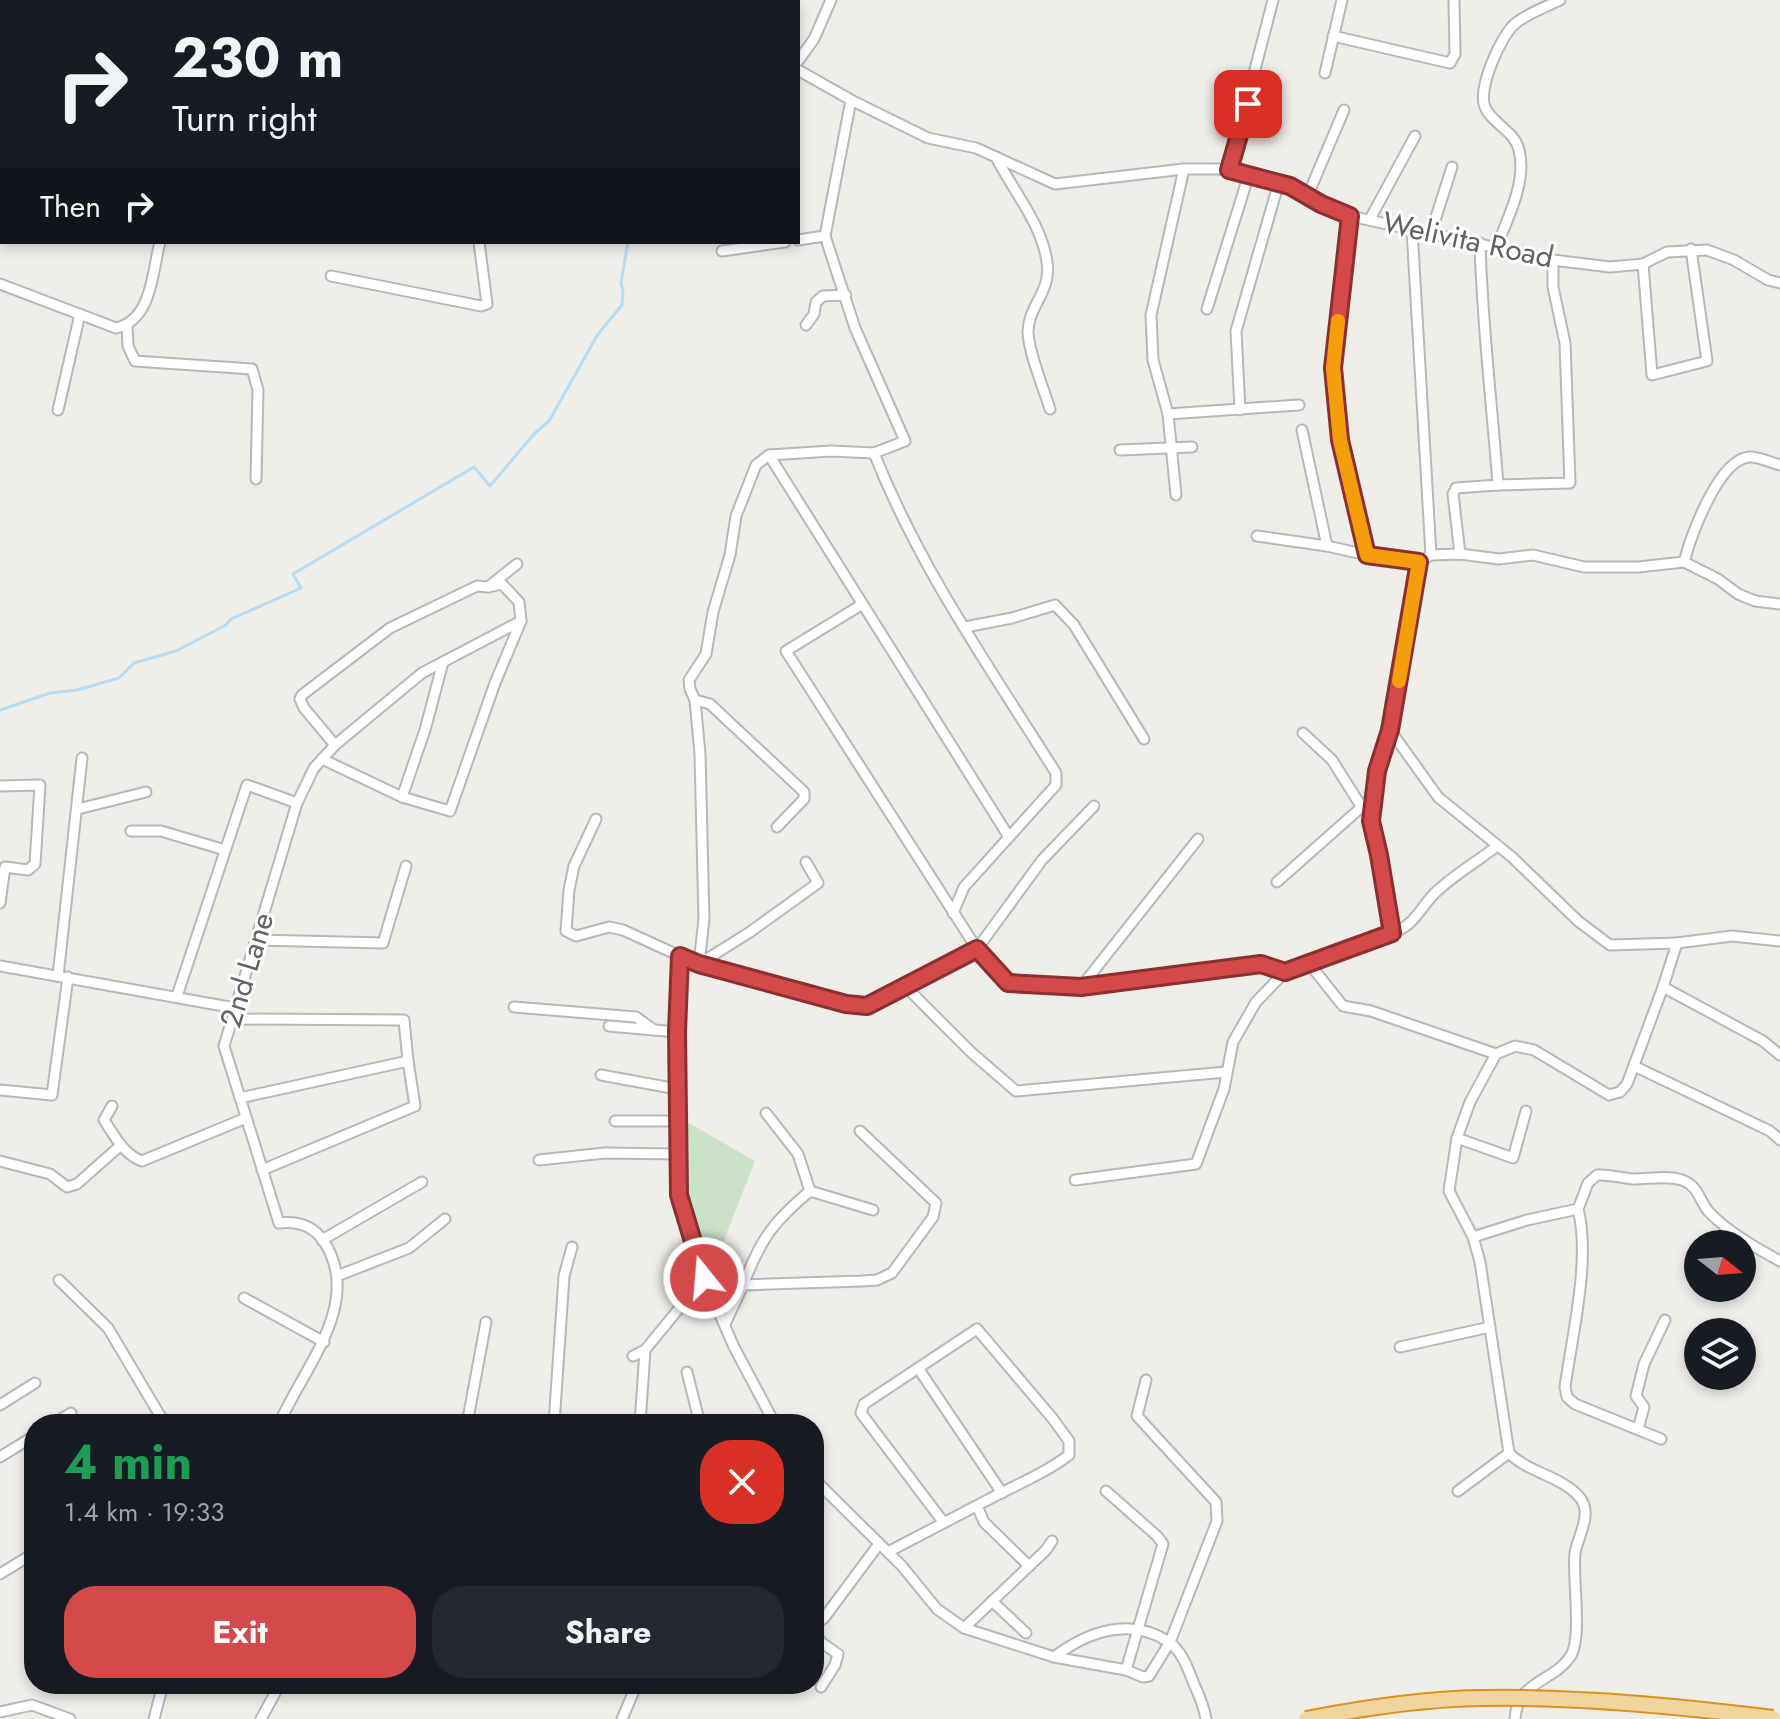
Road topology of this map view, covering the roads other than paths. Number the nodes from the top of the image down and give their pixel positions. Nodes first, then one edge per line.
1 (831, 0) edge
2 (1273, 0) edge
3 (1342, 0) edge
4 (1454, 0) edge
5 (1560, 0) edge
6 (1333, 36) junction
7 (800, 58) edge
8 (800, 71) edge
9 (1325, 73) dead end
10 (851, 100) junction
11 (1344, 110) dead end
12 (1415, 136) dead end
13 (996, 157) junction
14 (1452, 167) dead end
15 (1184, 169) junction
16 (1229, 170) junction
17 (1249, 174) junction
18 (1279, 182) junction
19 (1308, 195) junction
20 (1350, 216) junction
21 (1370, 219) junction
22 (1412, 230) junction
23 (1433, 234) junction
24 (825, 236) junction
25 (800, 240) edge
26 (1480, 243) junction
27 (160, 244) edge
28 (479, 244) edge
29 (771, 244) edge
30 (1497, 246) junction
31 (1691, 249) junction
32 (722, 251) dead end
33 (1553, 260) junction
34 (1643, 264) junction
35 (331, 276) dead end
36 (1780, 283) edge
37 (0, 284) edge
38 (846, 295) junction
39 (1207, 309) dead end
40 (80, 314) junction
41 (806, 325) dead end
42 (127, 326) junction
43 (1299, 405) dead end
44 (1050, 409) dead end
45 (58, 410) dead end
46 (1240, 410) junction
47 (1168, 414) junction
48 (1302, 430) dead end
49 (1192, 447) dead end
50 (1170, 448) junction
51 (1120, 450) dead end
52 (874, 453) junction
53 (769, 455) junction
54 (1780, 465) edge
55 (256, 479) dead end
56 (1498, 485) junction
57 (1176, 495) dead end
58 (1257, 536) dead end
59 (1327, 546) junction
60 (1460, 554) junction
61 (1367, 555) junction
62 (1431, 555) junction
63 (1419, 562) junction
64 (1684, 562) junction
65 (517, 564) dead end
66 (488, 587) junction
67 (1780, 604) edge
68 (861, 605) junction
69 (521, 621) junction
70 (965, 627) junction
71 (443, 662) junction
72 (695, 700) junction
73 (1390, 730) junction
74 (1303, 733) dead end
75 (1144, 739) dead end
76 (335, 745) junction
77 (82, 758) dead end
78 (322, 759) junction
79 (0, 786) edge
80 (146, 792) dead end
81 (1374, 796) junction
82 (402, 797) junction
83 (297, 803) junction
84 (1094, 806) dead end
85 (1361, 806) junction
86 (78, 809) junction
87 (596, 819) dead end
88 (777, 827) dead end
89 (131, 831) dead end
90 (1009, 837) junction
91 (1198, 839) dead end
92 (1497, 846) junction
93 (225, 850) junction
94 (806, 862) dead end
95 (406, 866) dead end
96 (1277, 882) dead end
97 (0, 903) edge
98 (953, 913) junction
99 (1392, 933) junction
100 (257, 940) junction
101 (1780, 941) edge
102 (1677, 943) junction
103 (977, 949) junction
104 (680, 956) junction
105 (1308, 962) junction
106 (699, 964) junction
107 (0, 966) edge
108 (1285, 972) junction
109 (63, 976) junction
110 (905, 986) junction
111 (1081, 987) junction
112 (1663, 987) junction
113 (177, 996) junction
114 (514, 1007) dead end
115 (235, 1008) junction
116 (233, 1019) junction
117 (609, 1026) dead end
118 (654, 1030) junction
119 (677, 1032) junction
120 (1496, 1054) junction
121 (1780, 1055) edge
122 (408, 1061) junction
123 (1634, 1066) junction
124 (1226, 1072) junction
125 (601, 1075) dead end
126 (677, 1089) junction
127 (0, 1090) edge
128 (240, 1098) junction
129 (112, 1106) dead end
130 (1526, 1111) dead end
131 (766, 1113) dead end
132 (246, 1118) junction
133 (615, 1121) dead end
134 (678, 1121) junction
135 (860, 1131) dead end
136 (1457, 1138) junction
137 (1780, 1140) edge
138 (121, 1145) junction
139 (679, 1154) junction
140 (539, 1160) dead end
141 (0, 1161) edge
142 (262, 1170) junction
143 (1075, 1180) dead end
144 (422, 1182) dead end
145 (810, 1191) junction
146 (1578, 1209) junction
147 (873, 1210) dead end
148 (445, 1219) dead end
149 (1473, 1237) junction
150 (322, 1240) junction
151 (572, 1247) dead end
152 (1780, 1261) edge
153 (337, 1276) junction
154 (704, 1278) junction
155 (59, 1280) dead end
156 (743, 1285) junction
157 (244, 1298) dead end
158 (1665, 1320) dead end
159 (486, 1322) dead end
160 (725, 1324) junction
161 (1490, 1327) junction
162 (324, 1342) junction
163 (1400, 1347) dead end
164 (645, 1350) junction
165 (633, 1356) dead end
166 (918, 1368) junction
167 (687, 1372) dead end
168 (1146, 1380) dead end
169 (35, 1383) dead end
170 (0, 1405) edge
171 (159, 1414) edge
172 (283, 1414) edge
173 (469, 1414) edge
174 (555, 1414) edge
175 (641, 1414) edge
176 (698, 1414) edge
177 (770, 1414) edge
178 (1638, 1429) junction
179 (1661, 1439) dead end
180 (24, 1442) edge
181 (1509, 1453) junction
182 (0, 1457) edge
183 (824, 1489) edge
184 (1106, 1491) dead end
185 (1458, 1491) dead end
186 (1002, 1493) junction
187 (977, 1506) junction
188 (944, 1523) junction
189 (1052, 1541) dead end
190 (879, 1544) junction
191 (888, 1552) junction
192 (24, 1559) edge
193 (1029, 1566) junction
194 (0, 1574) edge
195 (992, 1601) junction
196 (824, 1618) edge
197 (964, 1628) junction
198 (1139, 1629) junction
199 (1026, 1633) dead end
200 (1170, 1642) junction
201 (824, 1644) edge
202 (1054, 1657) junction
203 (1126, 1670) junction
204 (824, 1682) edge
205 (160, 1694) edge
206 (275, 1694) edge
207 (633, 1694) edge
208 (0, 1712) edge
209 (1773, 1718) edge
210 (70, 1719) edge
211 (154, 1719) edge
212 (261, 1719) edge
213 (622, 1719) edge
214 (1206, 1719) edge
215 (1306, 1719) edge
216 (1515, 1719) edge

1 - 7 street
2 - 16 street
3 - 6 street
4 - 6 street
5 - 30 street
6 - 9 street
8 - 10 street, Welivita Road
10 - 13 street, Welivita Road
10 - 24 street
11 - 19 street
12 - 21 street
13 - 15 street, Welivita Road
13 - 44 street
14 - 23 street
15 - 16 street, Welivita Road
15 - 47 street
16 - 17 street, Welivita Road
17 - 18 street, Welivita Road
17 - 39 street
18 - 19 street, Welivita Road
18 - 46 street
19 - 20 street, Welivita Road
20 - 21 street, Welivita Road
20 - 61 street
21 - 22 street, Welivita Road
22 - 23 street, Welivita Road
22 - 62 street
23 - 26 street, Welivita Road
24 - 25 street
24 - 38 street
26 - 30 street, Welivita Road
26 - 56 street
27 - 42 street
28 - 35 street
29 - 32 street
30 - 33 street, Welivita Road
31 - 34 street, Welivita Road
31 - 34 street
31 - 36 street
33 - 34 street, Welivita Road
33 - 56 street
37 - 40 street
38 - 41 street
38 - 52 street
40 - 42 street
40 - 45 street
42 - 55 street
43 - 46 street
46 - 47 street
47 - 50 street
48 - 59 street
49 - 50 street
50 - 51 street
50 - 57 street
52 - 53 street
52 - 70 street
53 - 68 street
53 - 72 street
54 - 64 street
56 - 60 street
58 - 59 street
59 - 61 street
60 - 62 street
60 - 64 street
61 - 63 street
62 - 63 street
63 - 73 street
64 - 67 street
65 - 66 street
66 - 69 street
66 - 76 street
68 - 90 street
68 - 98 street
69 - 71 street, 2nd Lane
69 - 82 street
70 - 75 street
70 - 90 street
71 - 76 street, 2nd Lane
71 - 82 street
72 - 88 street
72 - 106 street
73 - 81 street
73 - 92 street
74 - 85 street
76 - 78 street, 2nd Lane
77 - 86 street
78 - 82 street
78 - 83 street, 2nd Lane
79 - 97 street
80 - 86 street
81 - 85 street
81 - 99 street
83 - 93 street
83 - 100 street, 2nd Lane
84 - 103 street
85 - 96 street
86 - 109 street
87 - 104 street
89 - 93 street
90 - 98 street
91 - 111 street
92 - 99 street
92 - 102 street
93 - 113 street
94 - 106 street
95 - 100 street
98 - 103 street
99 - 105 street
100 - 115 street, 2nd Lane
101 - 102 street
102 - 112 street
103 - 110 street
103 - 111 street
104 - 106 street
104 - 119 street
105 - 108 street
105 - 120 street
106 - 110 street
107 - 109 street
108 - 111 street
108 - 124 street
109 - 113 street
109 - 127 street
110 - 124 street
112 - 121 street
112 - 123 street
113 - 115 street
114 - 118 street
115 - 116 street, 2nd Lane
116 - 122 street
116 - 128 street, 2nd Lane
117 - 118 street
118 - 119 street
119 - 126 street
120 - 123 street
120 - 136 street
122 - 128 street
122 - 142 street
123 - 137 street
124 - 143 street
125 - 126 street
126 - 134 street
128 - 132 street, 2nd Lane
129 - 138 street
130 - 136 street
131 - 145 street
132 - 138 street
132 - 142 street, 2nd Lane
133 - 134 street
134 - 139 street
135 - 156 street
136 - 149 street
138 - 141 street
139 - 140 street
139 - 154 street
142 - 150 street, 2nd Lane
144 - 150 street
145 - 147 street
145 - 156 street
146 - 149 street
146 - 152 street
146 - 178 street
148 - 153 street
149 - 161 street
150 - 153 street
151 - 174 street
153 - 162 street
154 - 160 street
154 - 164 street
155 - 171 street
156 - 160 street
157 - 162 street
158 - 178 street
159 - 173 street
160 - 177 street
161 - 163 street
161 - 181 street
162 - 172 street
164 - 165 street
164 - 175 street
166 - 186 street
166 - 186 street
166 - 188 street
167 - 176 street
168 - 200 street
169 - 170 street
178 - 179 street
180 - 182 street
181 - 185 street
181 - 216 street
183 - 190 street
184 - 198 street
186 - 187 street
187 - 188 street
187 - 193 street
188 - 191 street
189 - 193 street
190 - 191 street
190 - 196 street
191 - 197 street
192 - 194 street
193 - 195 street
195 - 197 street
195 - 199 street
197 - 202 street
198 - 200 street
198 - 202 street
198 - 203 street
200 - 203 street
200 - 214 street
201 - 204 street
202 - 203 street
205 - 211 street
206 - 212 street
207 - 213 street
208 - 210 street
209 - 215 highway, bridge

